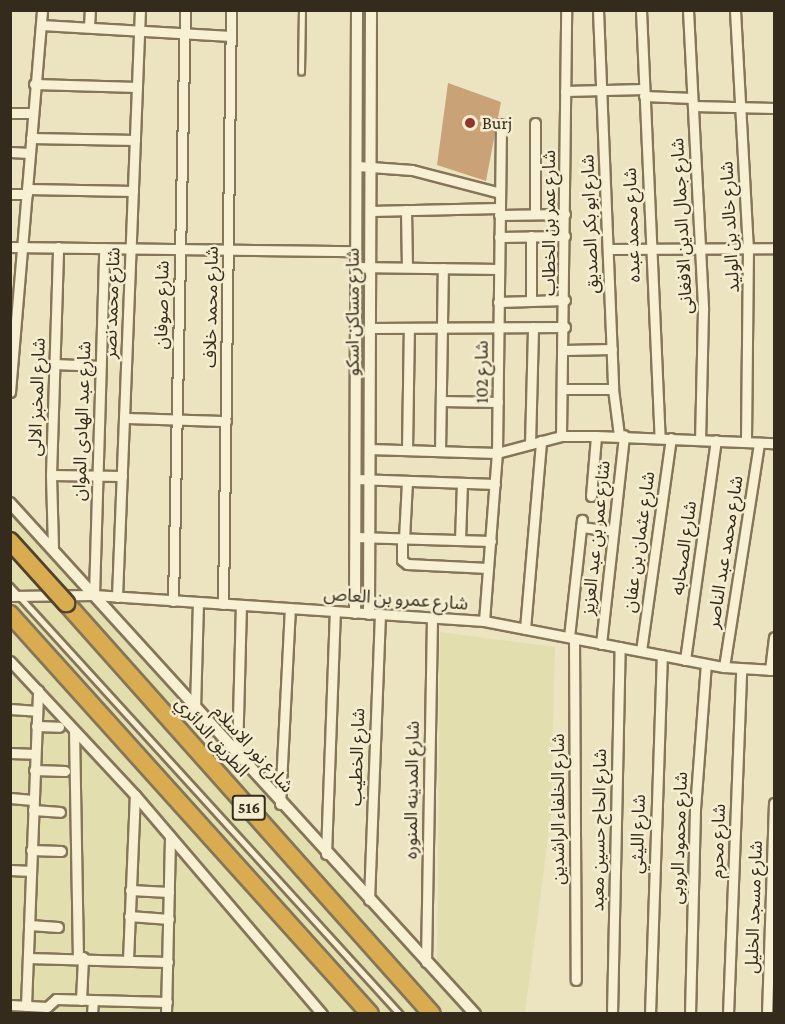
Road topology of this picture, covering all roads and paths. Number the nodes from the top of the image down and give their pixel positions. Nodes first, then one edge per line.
1 (42, 10) edge
2 (90, 10) edge
3 (140, 10) edge
4 (185, 10) edge
5 (231, 10) edge
6 (302, 10) edge
7 (357, 10) edge
8 (371, 10) edge
9 (566, 10) edge
10 (598, 10) edge
11 (641, 10) edge
12 (688, 10) edge
13 (735, 10) edge
14 (41, 24) junction
15 (89, 27) junction
16 (140, 30) junction
17 (184, 33) junction
18 (231, 36) junction
19 (301, 72) dead end
20 (34, 84) junction
21 (137, 87) junction
22 (602, 90) junction
23 (565, 91) junction
24 (644, 93) junction
25 (692, 102) junction
26 (740, 106) junction
27 (774, 108) edge
28 (10, 112) edge
29 (32, 114) junction
30 (501, 123) dead end
31 (535, 123) dead end
32 (31, 138) junction
33 (135, 140) junction
34 (10, 152) edge
35 (30, 153) junction
36 (357, 166) junction
37 (370, 166) junction
38 (133, 191) junction
39 (27, 192) junction
40 (500, 192) junction
41 (10, 194) edge
42 (406, 210) junction
43 (370, 211) junction
44 (499, 212) junction
45 (535, 214) junction
46 (565, 214) junction
47 (531, 236) junction
48 (565, 236) junction
49 (499, 237) junction
50 (10, 247) edge
51 (22, 247) junction
52 (58, 247) junction
53 (104, 248) junction
54 (699, 248) junction
55 (748, 248) junction
56 (774, 248) edge
57 (131, 249) junction
58 (180, 249) junction
59 (608, 249) junction
60 (650, 249) junction
61 (228, 250) junction
62 (356, 251) junction
63 (356, 267) junction
64 (370, 267) junction
65 (407, 267) junction
66 (443, 268) junction
67 (499, 269) junction
68 (14, 299) edge
69 (565, 300) junction
70 (531, 301) junction
71 (498, 302) junction
72 (498, 327) junction
73 (533, 327) junction
74 (565, 327) junction
75 (370, 328) junction
76 (409, 328) junction
77 (442, 328) junction
78 (612, 349) junction
79 (12, 350) edge
80 (564, 350) junction
81 (54, 364) junction
82 (100, 366) junction
83 (356, 388) junction
84 (370, 389) junction
85 (563, 389) junction
86 (613, 389) junction
87 (10, 393) edge
88 (441, 401) junction
89 (498, 402) junction
90 (124, 418) junction
91 (177, 419) junction
92 (226, 421) junction
93 (596, 435) junction
94 (621, 435) junction
95 (561, 436) junction
96 (660, 437) junction
97 (671, 438) junction
98 (700, 439) junction
99 (716, 440) junction
100 (541, 441) junction
101 (746, 442) junction
102 (759, 443) junction
103 (774, 443) edge
104 (530, 444) junction
105 (369, 449) junction
106 (406, 450) junction
107 (440, 451) junction
108 (498, 453) junction
109 (51, 475) junction
110 (97, 476) junction
111 (122, 476) junction
112 (356, 479) junction
113 (369, 480) junction
114 (407, 481) junction
115 (462, 483) junction
116 (495, 484) junction
117 (591, 496) dead end
118 (10, 503) edge
119 (613, 531) junction
120 (355, 537) junction
121 (369, 537) junction
122 (403, 539) junction
123 (460, 540) junction
124 (10, 541) edge
125 (490, 542) junction
126 (54, 547) junction
127 (488, 568) junction
128 (10, 586) edge
129 (94, 595) junction
130 (10, 596) edge
131 (117, 597) junction
132 (173, 601) junction
133 (198, 602) junction
134 (223, 604) junction
135 (241, 605) junction
136 (290, 609) junction
137 (335, 612) junction
138 (355, 613) junction
139 (374, 614) junction
140 (13, 617) edge
141 (432, 618) junction
142 (484, 621) junction
143 (525, 629) junction
144 (774, 637) edge
145 (572, 638) junction
146 (601, 644) junction
147 (620, 647) junction
148 (640, 651) junction
149 (662, 655) junction
150 (685, 660) junction
151 (12, 664) edge
152 (706, 664) junction
153 (724, 667) junction
154 (741, 669) junction
155 (772, 670) edge
156 (38, 690) junction
157 (10, 709) edge
158 (195, 709) junction
159 (37, 711) junction
160 (36, 726) junction
161 (59, 727) dead end
162 (74, 730) junction
163 (10, 753) edge
164 (34, 754) junction
165 (237, 756) junction
166 (34, 770) junction
167 (65, 771) dead end
168 (135, 795) junction
169 (10, 798) edge
170 (33, 800) junction
171 (774, 802) edge
172 (280, 804) junction
173 (33, 810) junction
174 (60, 812) dead end
175 (170, 836) junction
176 (32, 850) junction
177 (61, 851) dead end
178 (326, 854) junction
179 (10, 870) edge
180 (31, 871) junction
181 (130, 890) junction
182 (169, 892) junction
183 (369, 900) junction
184 (129, 916) junction
185 (169, 919) junction
186 (29, 925) junction
187 (58, 927) dead end
188 (28, 958) junction
189 (80, 958) junction
190 (128, 960) junction
191 (168, 962) junction
192 (426, 962) junction
193 (576, 980) dead end
194 (81, 1000) junction
195 (93, 1000) junction
196 (130, 1001) junction
197 (167, 1002) junction
198 (19, 1007) edge
199 (50, 1010) edge
200 (92, 1014) edge
201 (129, 1014) edge
202 (166, 1014) edge
203 (322, 1014) edge
204 (370, 1014) edge
205 (400, 1014) edge
206 (432, 1014) edge
207 (475, 1014) edge
208 (612, 1014) edge
209 (650, 1014) edge
210 (690, 1014) edge
211 (728, 1014) edge
212 (767, 1014) edge

1 - 14 street
2 - 15 street
3 - 16 street, شارع محمد نصر
4 - 17 street, شارع صوفان
5 - 18 street, شارع محمد خلاف
6 - 19 lane
7 - 36 street, شارع مساكن اسكو
8 - 37 street, شارع مساكن اسكو
9 - 23 street, شارع عمر بن الخطاب
10 - 22 street, شارع ابو بكر الصديق
11 - 24 street, شارع محمد عبده
12 - 25 street, شارع جمال الدين الافغانى
13 - 26 street, شارع خالد بن الوليد
14 - 15 street
14 - 20 street
15 - 16 street
16 - 17 street
16 - 21 street, شارع محمد نصر
17 - 18 street
17 - 58 street, شارع صوفان
18 - 61 street, شارع محمد خلاف
20 - 21 street
20 - 29 street
21 - 33 street, شارع محمد نصر
22 - 23 street
22 - 24 street
22 - 59 street, شارع ابو بكر الصديق
23 - 46 street, شارع عمر بن الخطاب
24 - 25 street
24 - 60 street, شارع محمد عبده
25 - 26 street
25 - 54 street, شارع جمال الدين الافغانى
26 - 27 street
26 - 55 street, شارع خالد بن الوليد
28 - 29 street
29 - 32 street
30 - 40 street, شارع 102
31 - 45 street
32 - 33 street
32 - 35 street
33 - 38 street, شارع محمد نصر
34 - 35 street
35 - 39 street
36 - 37 street
36 - 62 street, شارع مساكن اسكو
37 - 40 street
37 - 43 street, شارع مساكن اسكو
38 - 39 street
38 - 57 street, شارع محمد نصر
39 - 41 street
39 - 51 street
40 - 44 street, شارع 102
42 - 43 street
42 - 44 street
42 - 65 street
43 - 64 street, شارع مساكن اسكو
44 - 45 street
44 - 49 street, شارع 102
45 - 46 street
46 - 48 street, شارع عمر بن الخطاب
47 - 48 street
47 - 49 street
47 - 70 street
48 - 69 street, شارع عمر بن الخطاب
49 - 67 street, شارع 102
50 - 51 street
51 - 52 street
51 - 68 street
52 - 53 street
52 - 81 street, شارع المخبز الالى
53 - 57 street
53 - 82 street, شارع عبد الهادى الموان
54 - 55 street
54 - 60 street
54 - 98 street, شارع جمال الدين الافغانى
55 - 56 street
55 - 101 street, شارع خالد بن الوليد
57 - 58 street
57 - 90 street, شارع محمد نصر
58 - 61 street
58 - 91 street, شارع صوفان
59 - 60 street
59 - 78 street, شارع ابو بكر الصديق
60 - 96 street, شارع محمد عبده
61 - 62 street
61 - 92 street, شارع محمد خلاف
62 - 63 street, شارع مساكن اسكو
63 - 64 street
63 - 83 street, شارع مساكن اسكو
64 - 65 street
64 - 75 street, شارع مساكن اسكو
65 - 66 street
66 - 67 street
66 - 77 street
67 - 71 street, شارع 102
68 - 79 street
69 - 70 street
69 - 74 street, شارع عمر بن الخطاب
70 - 71 street
71 - 72 street, شارع 102
72 - 73 street
72 - 77 street
72 - 89 street, شارع 102
73 - 74 street
73 - 104 street
74 - 80 street, شارع عمر بن الخطاب
75 - 76 street
75 - 84 street, شارع مساكن اسكو
76 - 77 street
76 - 106 street
77 - 88 street
78 - 80 street
78 - 86 street, شارع ابو بكر الصديق
79 - 87 street
80 - 85 street, شارع عمر بن الخطاب
81 - 82 street
81 - 109 street, شارع المخبز الالى
82 - 110 street, شارع عبد الهادى الموان
83 - 84 street
83 - 112 street, شارع مساكن اسكو
84 - 105 street, شارع مساكن اسكو
85 - 86 street
85 - 95 street, شارع عمر بن الخطاب
86 - 94 street, شارع ابو بكر الصديق
88 - 89 street
88 - 107 street
89 - 108 street, شارع 102
90 - 91 street
90 - 111 street, شارع محمد نصر
91 - 92 street
91 - 132 street, شارع صوفان
92 - 134 street, شارع محمد خلاف
93 - 94 street
93 - 95 street
93 - 117 street
94 - 96 street
94 - 119 street, شارع عمر بن عبد العزيز
95 - 100 street
96 - 97 street
97 - 98 street
97 - 148 street, شارع عثمان بن عفان
98 - 99 street
99 - 101 street
99 - 150 street, شارع الصحابه
100 - 104 street
100 - 143 street
101 - 102 street
102 - 103 street
102 - 153 street, شارع محمد عبد الناصر
104 - 108 street
105 - 106 street
105 - 113 street, شارع مساكن اسكو
106 - 107 street
107 - 108 street
108 - 116 street, شارع 102
109 - 110 street
109 - 126 street, شارع المخبز الالى
110 - 111 street
110 - 129 street, شارع عبد الهادى الموان
111 - 131 street, شارع محمد نصر
112 - 113 street
112 - 120 street, شارع مساكن اسكو
113 - 114 street
113 - 121 street, شارع مساكن اسكو
114 - 115 street
114 - 122 street
115 - 116 street
115 - 123 street
116 - 125 street, شارع 102
118 - 126 street, شارع نور الاسلام
119 - 145 street, شارع الخلفاء الراشدين
119 - 146 street, شارع عمر بن عبد العزيز
120 - 121 street
120 - 138 street, شارع مساكن اسكو
121 - 122 street
121 - 139 street, شارع مساكن اسكو
122 - 123 street
122 - 127 street
123 - 125 street
124 - 206 highway, الطريق الدائري / 516, bridge
125 - 127 street, شارع 102
126 - 129 street, شارع نور الاسلام
127 - 142 street, شارع 102
128 - 205 lane
129 - 130 street, شارع عمرو بن العاص
129 - 131 street, شارع عمرو بن العاص
129 - 158 street, شارع نور الاسلام
131 - 132 street, شارع عمرو بن العاص
132 - 133 street, شارع عمرو بن العاص
133 - 134 street, شارع عمرو بن العاص
133 - 158 street
134 - 135 street, شارع عمرو بن العاص
135 - 136 street, شارع عمرو بن العاص
135 - 165 street
136 - 137 street, شارع عمرو بن العاص
136 - 172 street
137 - 138 street, شارع عمرو بن العاص
137 - 178 street
138 - 139 street, شارع عمرو بن العاص
139 - 141 street, شارع عمرو بن العاص
139 - 183 street, شارع الخطيب
140 - 204 highway, 516
141 - 142 street, شارع عمرو بن العاص
141 - 192 street, شارع المدينه المنوره
142 - 143 street, شارع عمرو بن العاص
143 - 145 street, شارع عمرو بن العاص
144 - 155 street
145 - 146 street, شارع عمرو بن العاص
145 - 193 street, شارع الخلفاء الراشدين
146 - 147 street, شارع عمرو بن العاص
147 - 148 street, شارع عمرو بن العاص
147 - 208 street, شارع الحاج حسين معبد
148 - 149 street, شارع عمرو بن العاص
149 - 150 street, شارع عمرو بن العاص
149 - 209 street, شارع الليثي
150 - 152 street, شارع عمرو بن العاص
151 - 156 street
152 - 153 street, شارع عمرو بن العاص
152 - 210 street, شارع محمود الروبى
153 - 154 street, شارع عمرو بن العاص
154 - 155 street, شارع عمرو بن العاص
154 - 211 street, شارع محرم
156 - 159 street
156 - 162 street
157 - 159 street
158 - 165 street, شارع نور الاسلام
159 - 160 street
160 - 161 street
160 - 164 street
162 - 168 street
162 - 189 street
163 - 164 street
164 - 166 street
165 - 172 street, شارع نور الاسلام
166 - 167 street
166 - 170 street
168 - 175 street
168 - 181 street
169 - 170 street
170 - 173 street
171 - 212 street, شارع مسجد الخليل
172 - 178 street, شارع نور الاسلام
173 - 174 street
173 - 176 street
175 - 182 street
175 - 203 street
176 - 177 street
176 - 180 street
178 - 183 street, شارع نور الاسلام
179 - 180 street
180 - 186 street
181 - 182 street
181 - 184 street
182 - 185 street
183 - 192 street, شارع نور الاسلام
184 - 185 street
184 - 190 street
185 - 191 street
186 - 187 street
186 - 188 street
188 - 189 street
188 - 198 street
189 - 190 street
189 - 194 street
190 - 191 street
191 - 197 street
192 - 207 street, شارع نور الاسلام
194 - 195 street
194 - 199 street
195 - 196 street
195 - 200 street
196 - 197 street
196 - 201 street
197 - 202 street
198 - 199 street

